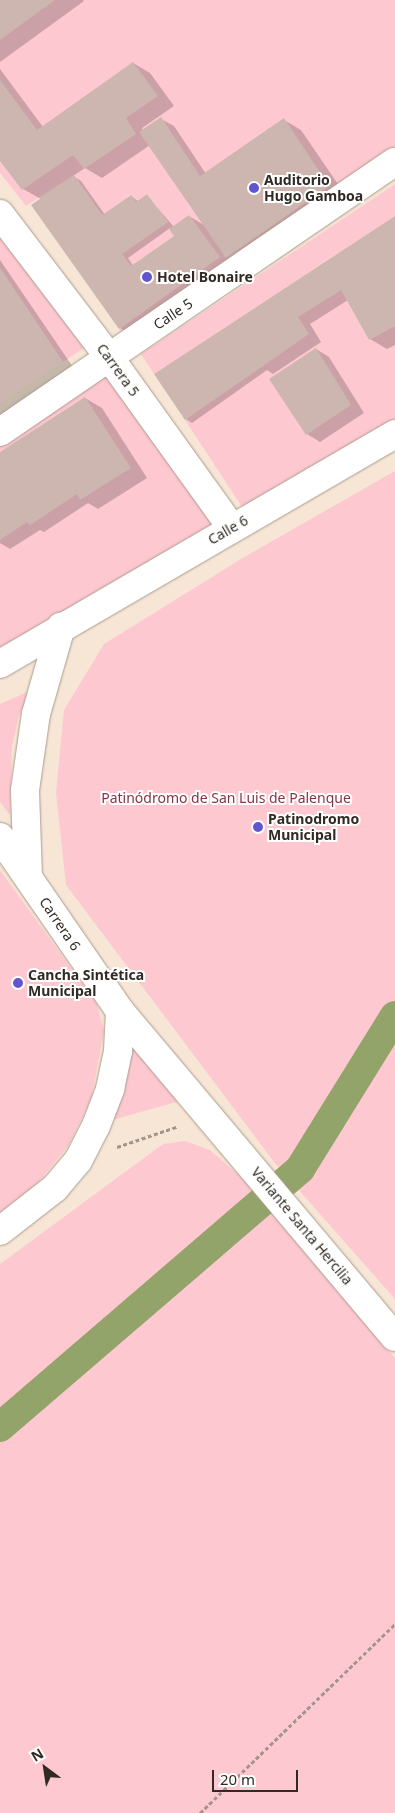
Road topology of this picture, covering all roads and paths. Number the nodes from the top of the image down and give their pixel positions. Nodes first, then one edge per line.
1 (395, 162) edge
2 (0, 214) edge
3 (109, 357) junction
4 (0, 432) edge
5 (395, 434) edge
6 (232, 528) junction
7 (61, 627) junction
8 (0, 664) edge
9 (0, 837) edge
10 (28, 877) junction
11 (120, 1011) junction
12 (208, 1116) junction
13 (78, 1161) junction
14 (0, 1231) edge
15 (395, 1337) edge
16 (395, 1624) edge
17 (200, 1813) edge

1 - 3 street, Calle 5
2 - 3 street, Carrera 5
3 - 4 street, Calle 5
3 - 6 street, Carrera 5
5 - 6 street, Calle 6
6 - 7 street, Calle 6
7 - 8 street, Calle 6
7 - 10 street
9 - 10 street, Carrera 6
10 - 11 street, Carrera 6
11 - 12 street, Variante Santa Hercilia
11 - 13 street
12 - 13 path
12 - 15 street, Variante Santa Hercilia
13 - 14 street
16 - 17 path

